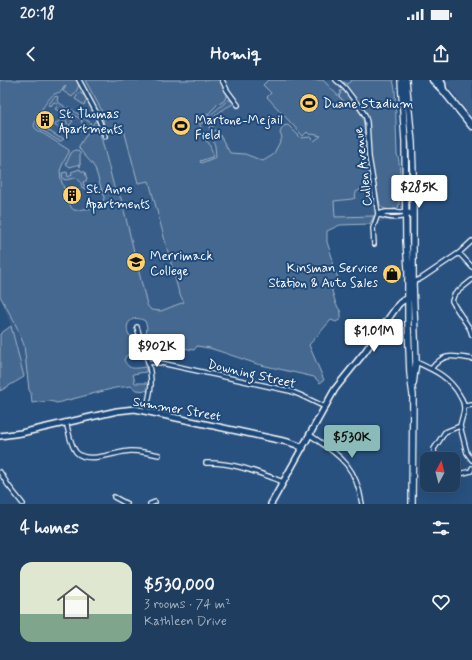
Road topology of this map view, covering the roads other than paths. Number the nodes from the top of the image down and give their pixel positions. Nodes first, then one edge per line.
1 (79, 80) edge
2 (222, 80) edge
3 (336, 80) edge
4 (400, 80) edge
5 (407, 80) edge
6 (432, 80) edge
7 (440, 80) edge
8 (443, 90) junction
9 (238, 105) dead end
10 (472, 126) edge
11 (105, 136) dead end
12 (413, 213) junction
13 (378, 214) junction
14 (405, 214) junction
15 (472, 241) edge
16 (374, 244) dead end
17 (459, 253) junction
18 (472, 267) edge
19 (472, 280) edge
20 (410, 283) junction
21 (414, 297) junction
22 (407, 298) junction
23 (137, 327) dead end
24 (472, 335) edge
25 (472, 358) edge
26 (148, 362) junction
27 (416, 362) junction
28 (431, 369) junction
29 (413, 390) junction
30 (472, 405) edge
31 (464, 406) junction
32 (325, 407) junction
33 (146, 411) junction
34 (66, 422) junction
35 (460, 426) junction
36 (310, 435) junction
37 (0, 436) edge
38 (302, 448) junction
39 (434, 452) edge
40 (159, 455) dead end
41 (472, 460) edge
42 (206, 464) dead end
43 (472, 468) edge
44 (0, 472) edge
45 (460, 474) edge
46 (4, 479) junction
47 (284, 482) junction
48 (0, 483) edge
49 (114, 498) dead end
50 (155, 502) dead end
51 (23, 504) edge
52 (127, 504) edge
53 (150, 504) edge
54 (271, 504) edge
55 (362, 504) edge
56 (412, 504) edge

1 - 11 street
2 - 9 street
3 - 13 street, Cullen Avenue
4 - 14 main road
5 - 12 main road
6 - 8 highway
7 - 8 highway
8 - 10 highway
12 - 14 street
12 - 20 main road
13 - 14 street
13 - 16 street
14 - 20 main road
15 - 17 street
17 - 18 street
17 - 20 street
19 - 24 street
20 - 21 main road
20 - 22 main road
21 - 22 street
21 - 27 main road
22 - 29 main road
22 - 32 street
23 - 26 street
25 - 28 street
26 - 32 street, Downing Street
26 - 33 street
27 - 28 street
27 - 29 main road
28 - 31 street
29 - 56 main road
30 - 31 street
31 - 35 street
32 - 36 street
33 - 34 street, Summer Street
33 - 38 street, Summer Street
34 - 37 street, Summer Street
34 - 40 street
35 - 39 street
35 - 41 street
36 - 38 street
36 - 55 street
38 - 47 street
42 - 47 street
43 - 45 street
44 - 46 street
46 - 48 street
46 - 51 street
47 - 54 street
49 - 52 street
50 - 53 street

